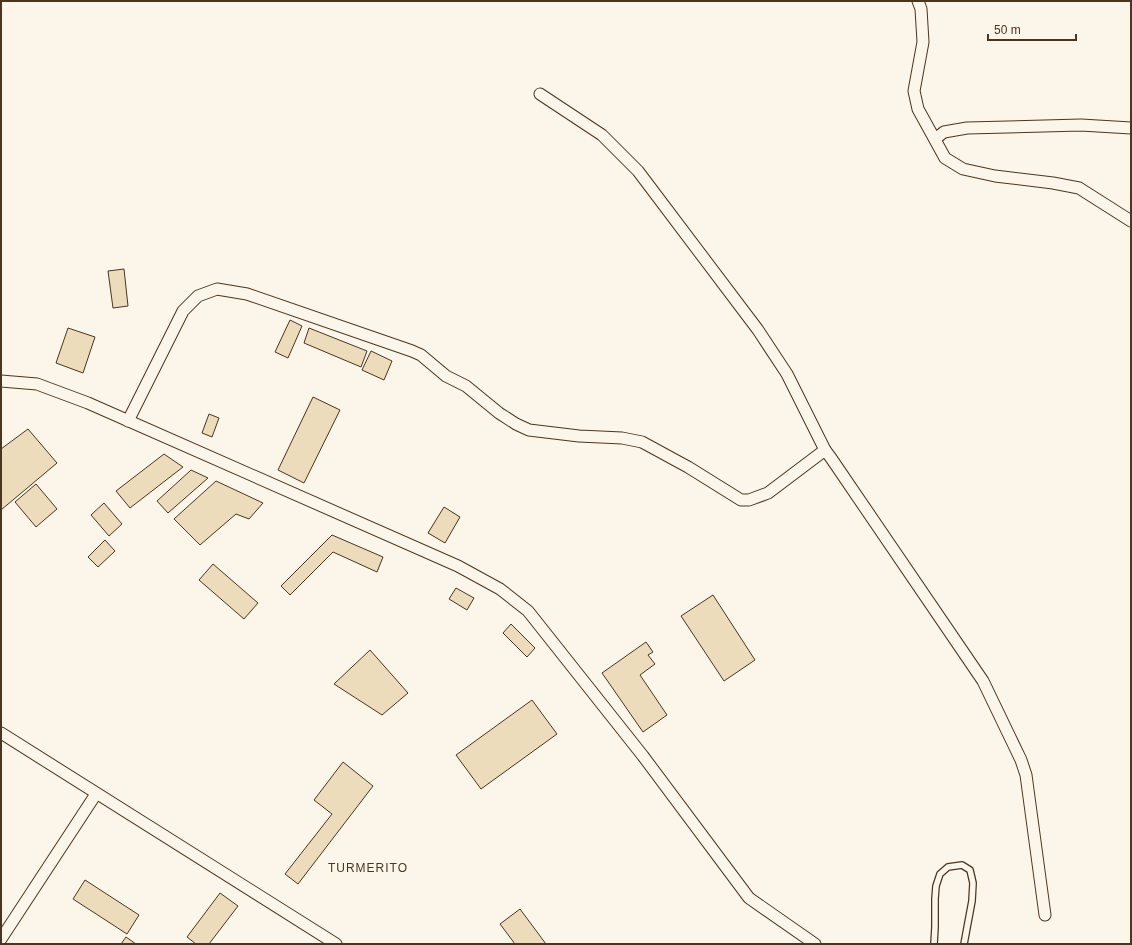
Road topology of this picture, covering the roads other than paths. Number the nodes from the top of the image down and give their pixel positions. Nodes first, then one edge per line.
1 (918, 1) edge
2 (540, 94) dead end
3 (1131, 128) edge
4 (935, 139) junction
5 (1131, 221) edge
6 (1, 380) edge
7 (128, 421) junction
8 (825, 450) junction
9 (1, 734) edge
10 (96, 794) junction
11 (1045, 915) dead end
12 (1, 939) edge
13 (336, 944) edge
14 (815, 944) edge
15 (934, 944) edge
16 (964, 944) edge

1 - 4 street
2 - 8 street
3 - 4 street
4 - 5 street
6 - 7 street
7 - 8 street
7 - 14 street
8 - 11 street
9 - 10 street
10 - 12 street
10 - 13 street
15 - 16 lane

